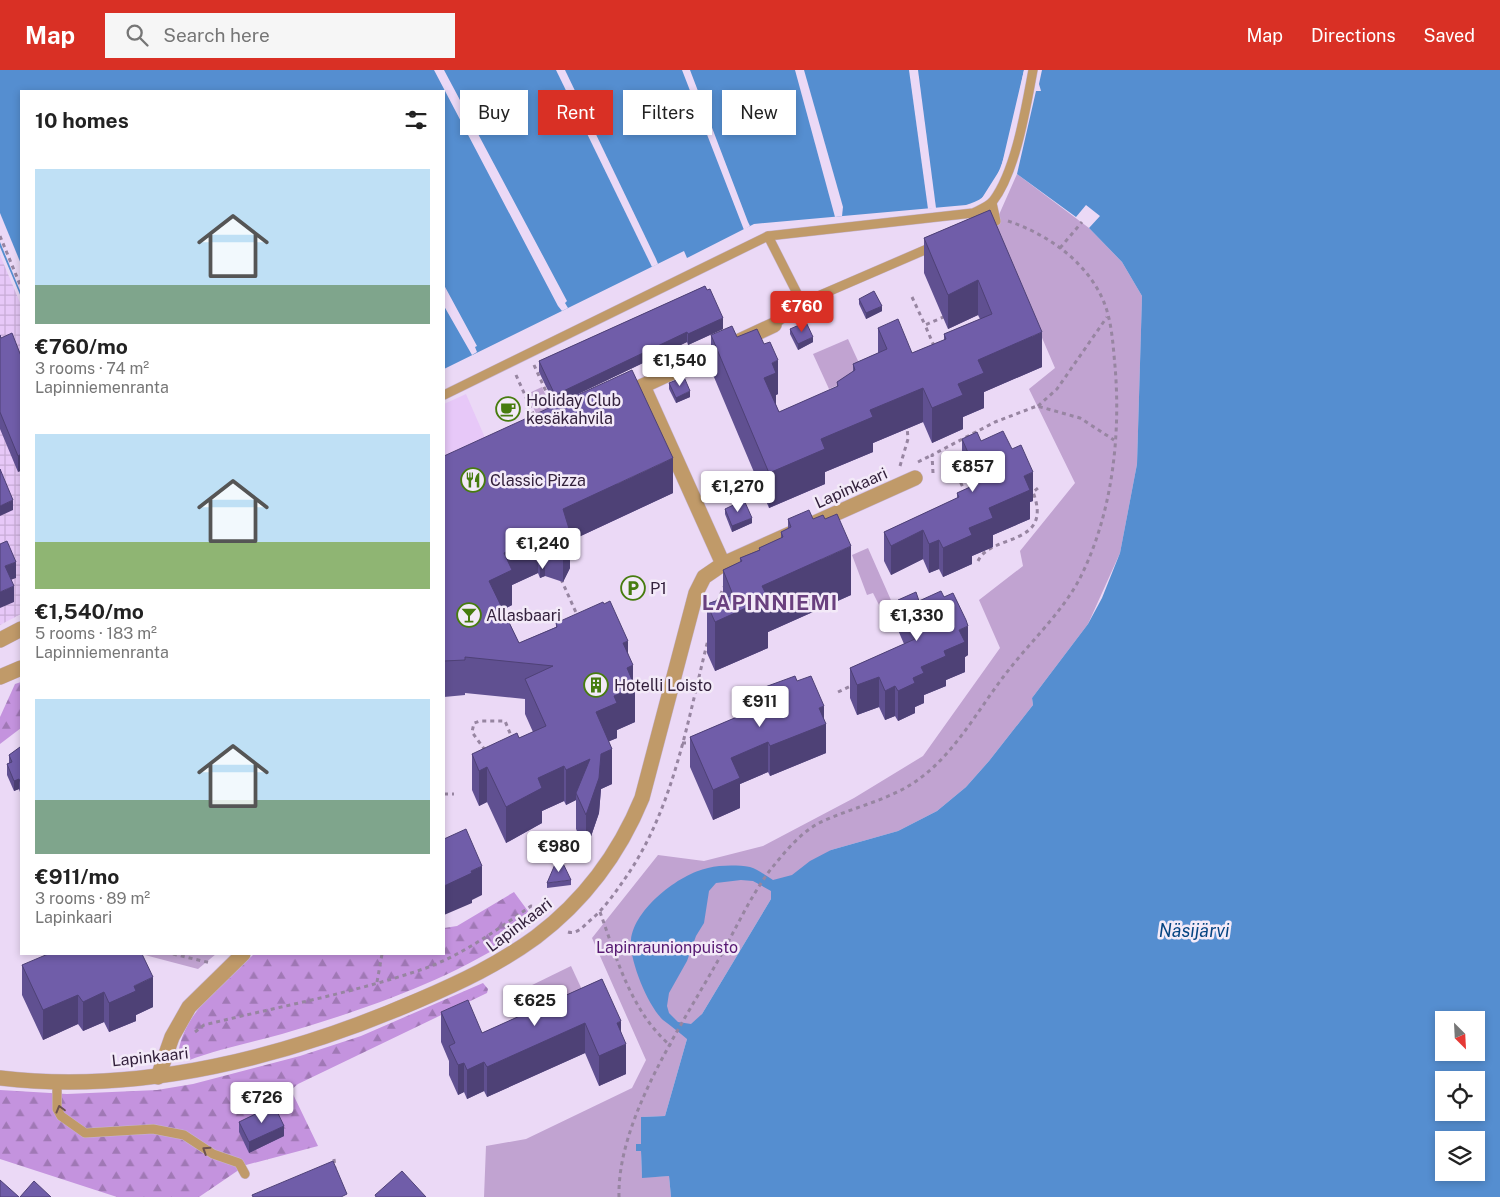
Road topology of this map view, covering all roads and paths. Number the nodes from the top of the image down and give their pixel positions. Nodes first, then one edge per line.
1 (1033, 70) edge
2 (992, 203) junction
3 (996, 221) junction
4 (1082, 222) dead end
5 (974, 229) edge
6 (0, 236) edge
7 (768, 236) junction
8 (939, 243) edge
9 (1060, 248) junction
10 (20, 285) edge
11 (912, 297) dead end
12 (802, 303) junction
13 (948, 315) edge
14 (1108, 316) junction
15 (774, 325) joint
16 (925, 325) junction
17 (935, 348) edge
18 (539, 376) edge
19 (520, 383) dead end
20 (643, 386) junction
21 (445, 395) edge
22 (610, 401) edge
23 (1037, 406) junction
24 (557, 416) edge
25 (528, 417) edge
26 (906, 422) edge
27 (1114, 440) junction
28 (954, 468) dead end
29 (899, 472) dead end
30 (933, 473) dead end
31 (915, 478) dead end
32 (1038, 488) dead end
33 (967, 497) edge
34 (978, 561) dead end
35 (723, 564) junction
36 (560, 572) edge
37 (729, 579) edge
38 (715, 611) edge
39 (579, 620) edge
40 (20, 630) edge
41 (708, 639) dead end
42 (0, 640) edge
43 (20, 668) edge
44 (0, 677) edge
45 (856, 684) edge
46 (838, 692) dead end
47 (700, 742) edge
48 (682, 743) junction
49 (516, 746) edge
50 (489, 756) edge
51 (445, 794) edge
52 (454, 794) dead end
53 (600, 912) junction
54 (557, 919) junction
55 (177, 955) edge
56 (242, 955) edge
57 (382, 955) edge
58 (223, 972) junction
59 (377, 982) junction
60 (190, 1038) dead end
61 (671, 1046) junction
62 (158, 1077) junction
63 (0, 1078) edge
64 (57, 1082) junction
65 (334, 1159) edge
66 (245, 1174) dead end
67 (336, 1174) edge
68 (619, 1197) edge

1 - 2 lane
2 - 3 lane
2 - 7 lane
3 - 5 lane
3 - 9 path
4 - 9 path
6 - 10 path
7 - 12 lane
7 - 21 lane
8 - 12 lane
9 - 14 path
11 - 16 path
12 - 15 lane
13 - 16 path
14 - 23 path
14 - 27 path
15 - 20 street
16 - 17 path
18 - 24 path
19 - 25 path
20 - 22 street
20 - 35 street
23 - 27 path
23 - 30 path
26 - 29 path
27 - 61 path
28 - 33 path
31 - 35 street, Lapinkaari
32 - 34 path
35 - 54 street, Lapinkaari
36 - 39 path
37 - 38 path
40 - 42 street
41 - 48 path
43 - 44 street
45 - 46 path
47 - 48 path
48 - 53 path
49 - 50 path
51 - 52 path
53 - 54 path
53 - 61 path
54 - 59 path
54 - 62 street, Lapinkaari
55 - 58 path
56 - 58 street
57 - 59 path
58 - 62 street
59 - 60 path
61 - 68 path
62 - 64 street, Lapinkaari
63 - 64 street, Lapinkaari
66 -> 64 lane
65 - 67 path

